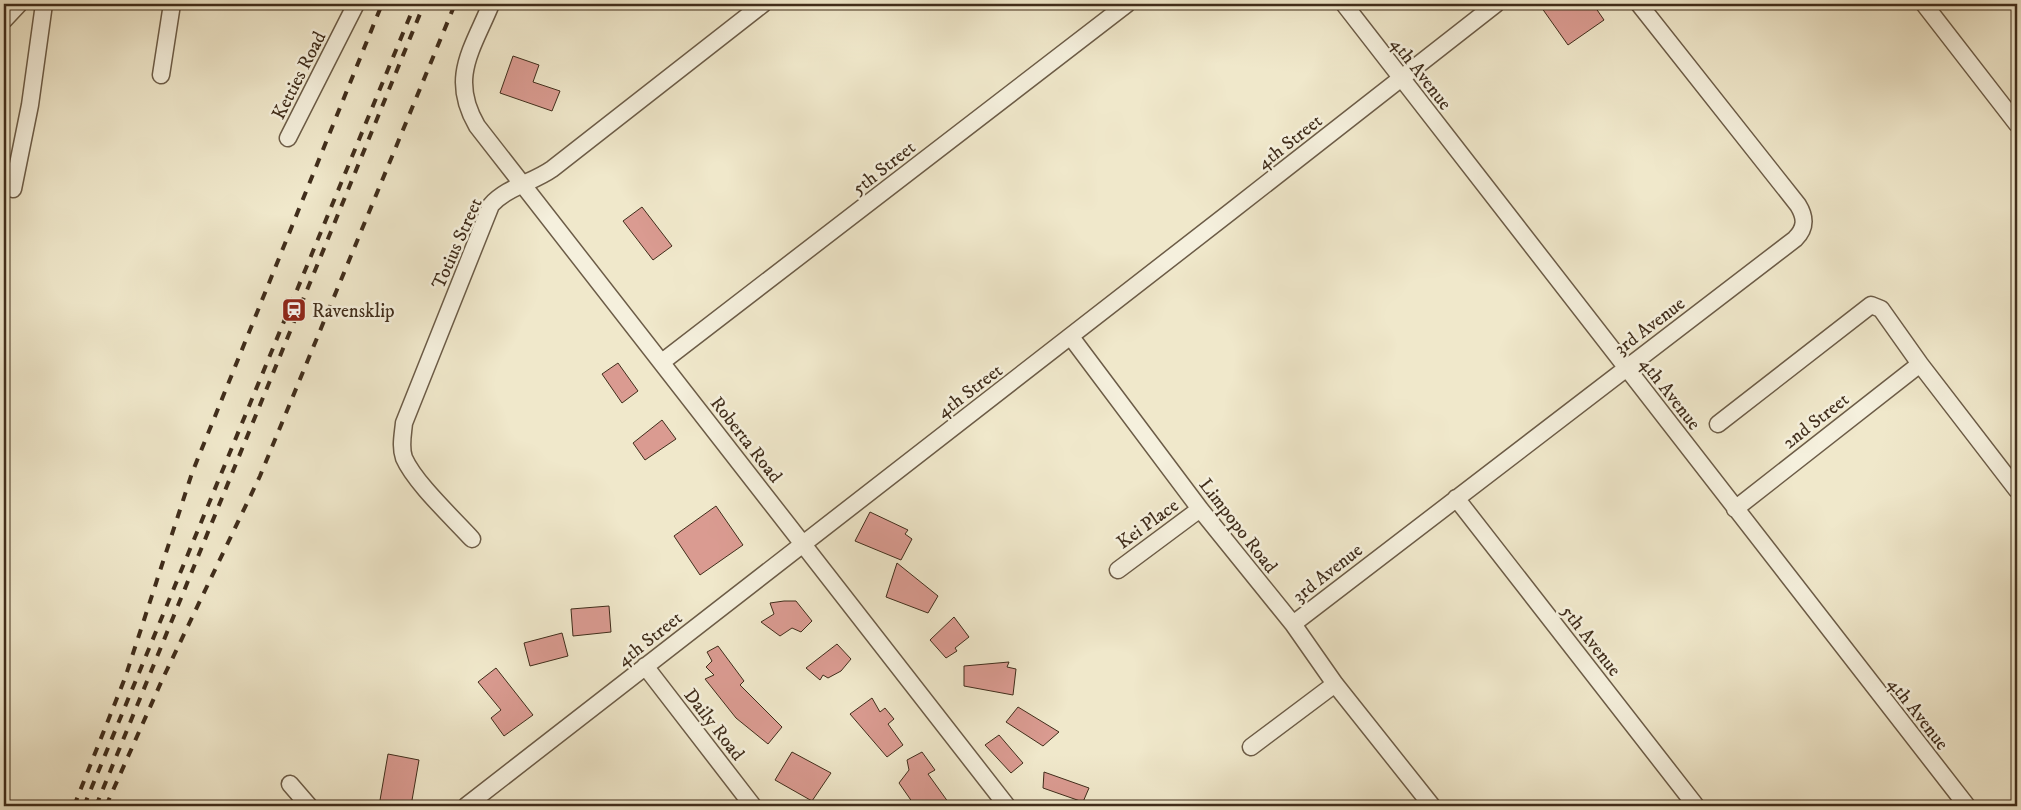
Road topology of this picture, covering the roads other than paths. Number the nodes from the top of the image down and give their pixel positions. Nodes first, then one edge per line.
1 (19, 4) edge
2 (44, 4) edge
3 (172, 4) edge
4 (356, 4) edge
5 (490, 4) edge
6 (762, 4) edge
7 (1127, 4) edge
8 (1344, 4) edge
9 (1496, 4) edge
10 (1639, 4) edge
11 (1924, 4) edge
12 (4, 20) edge
13 (161, 75) dead end
14 (1401, 79) junction
15 (2017, 124) edge
16 (288, 138) dead end
17 (522, 186) junction
18 (13, 189) dead end
19 (1071, 338) junction
20 (662, 362) junction
21 (1920, 364) junction
22 (1626, 367) junction
23 (1718, 424) dead end
24 (2017, 490) edge
25 (1456, 498) junction
26 (1200, 509) junction
27 (1735, 509) junction
28 (472, 539) dead end
29 (802, 543) junction
30 (1118, 570) dead end
31 (1293, 624) junction
32 (645, 666) junction
33 (1335, 684) junction
34 (1251, 747) dead end
35 (290, 784) dead end
36 (309, 806) edge
37 (466, 806) edge
38 (753, 806) edge
39 (1007, 806) edge
40 (1432, 806) edge
41 (1696, 806) edge
42 (1967, 806) edge

1 - 12 street
2 - 18 street
3 - 13 street
4 - 16 street, Ketties Road
5 - 17 street, Roberta Road
6 - 17 street, Totius Street
7 - 20 street, 5th Street
8 - 14 street, 4th Avenue
9 - 14 street, 4th Street
10 - 22 street, 3rd Avenue
11 - 15 street
14 - 19 street, 4th Street
14 - 22 street, 4th Avenue
17 - 20 street, Roberta Road
17 - 28 street, Totius Street
19 - 26 street, Limpopo Road
19 - 29 street, 4th Street
20 - 29 street, Roberta Road
21 - 23 street
21 - 24 street
21 - 27 street, 2nd Street
22 - 25 street, 3rd Avenue
22 - 27 street, 4th Avenue
25 - 31 street, 3rd Avenue
25 - 41 street, 5th Avenue
26 - 30 street, Kei Place
26 - 31 street, Limpopo Road
27 - 42 street, 4th Avenue
29 - 32 street, 4th Street
29 - 39 street, Roberta Road
31 - 33 street, Limpopo Road
32 - 37 street, 4th Street
32 - 38 street, Daily Road
33 - 34 street
33 - 40 street, Limpopo Road
35 - 36 street

